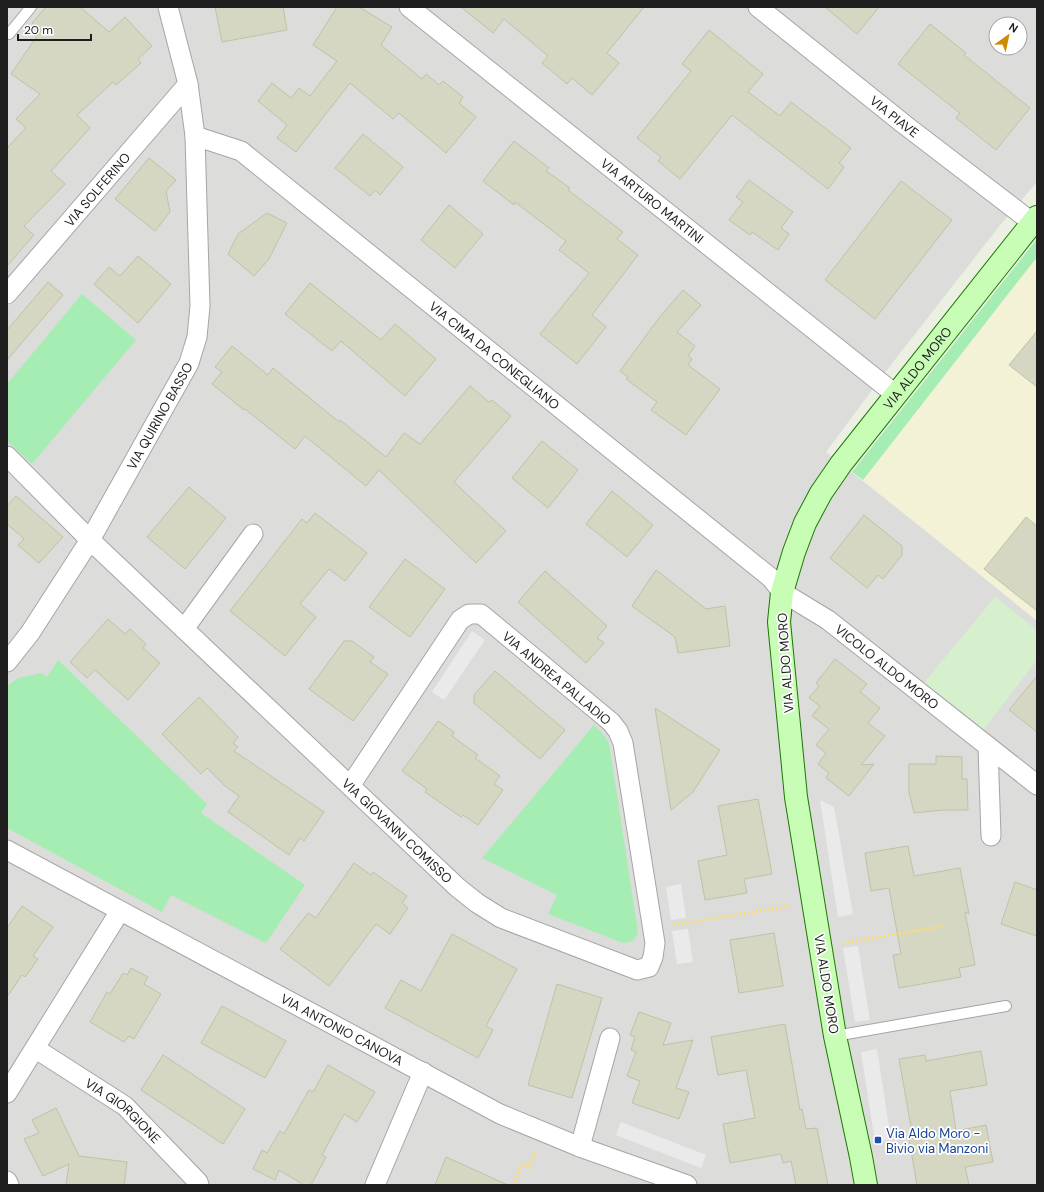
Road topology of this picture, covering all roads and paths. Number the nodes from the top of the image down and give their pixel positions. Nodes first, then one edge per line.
1 (31, 7) edge
2 (168, 7) edge
3 (409, 7) edge
4 (758, 7) edge
5 (9, 34) dead end
6 (188, 84) junction
7 (195, 136) junction
8 (1035, 220) edge
9 (7, 294) edge
10 (895, 394) junction
11 (7, 456) edge
12 (253, 534) dead end
13 (90, 540) junction
14 (782, 592) junction
15 (184, 629) junction
16 (7, 662) edge
17 (988, 747) junction
18 (1037, 785) edge
19 (350, 786) junction
20 (991, 836) dead end
21 (7, 850) edge
22 (792, 906) dead end
23 (120, 911) junction
24 (944, 926) dead end
25 (653, 928) junction
26 (839, 944) dead end
27 (648, 967) joint
28 (1006, 1006) dead end
29 (835, 1036) junction
30 (610, 1038) dead end
31 (36, 1049) junction
32 (422, 1072) junction
33 (7, 1093) edge
34 (542, 1131) junction
35 (580, 1147) junction
36 (7, 1181) edge
37 (9, 1185) edge
38 (198, 1185) edge
39 (375, 1185) edge
40 (514, 1185) edge
41 (687, 1185) edge
42 (866, 1185) edge

1 - 5 lane
2 - 6 street, VIA QUIRINO BASSO
3 - 10 street, VIA ARTURO MARTINI
4 - 8 street, VIA PIAVE
6 - 7 street, VIA QUIRINO BASSO
6 - 9 street, VIA SOLFERINO
7 - 13 street, VIA QUIRINO BASSO
7 - 14 street, VIA CIMA DA CONEGLIANO
8 - 10 street, VIA ALDO MORO
10 - 14 street, VIA ALDO MORO
11 - 13 street, VIA GIOVANNI COMISSO
12 - 15 street
13 - 15 street, VIA GIOVANNI COMISSO
13 - 16 street, VIA QUIRINO BASSO
14 - 17 street, VICOLO ALDO MORO
14 - 29 street, VIA ALDO MORO
15 - 19 street, VIA GIOVANNI COMISSO
17 - 18 street, VICOLO ALDO MORO
17 - 20 street
19 - 25 street, VIA ANDREA PALLADIO
19 - 27 street, VIA GIOVANNI COMISSO
21 - 23 street, VIA ANTONIO CANOVA
22 - 25 path
23 - 31 street
23 - 32 street, VIA ANTONIO CANOVA
24 - 26 path
25 - 27 street, VIA ANDREA PALLADIO
28 - 29 lane
29 - 42 street, VIA ALDO MORO
30 - 35 street
31 - 33 street
31 - 38 street, VIA GIORGIONE
32 - 34 street, VIA ANTONIO CANOVA
32 - 39 street
34 - 35 street, VIA ANTONIO CANOVA
34 - 40 path
35 - 41 street, VIA ANTONIO CANOVA
36 - 37 street

